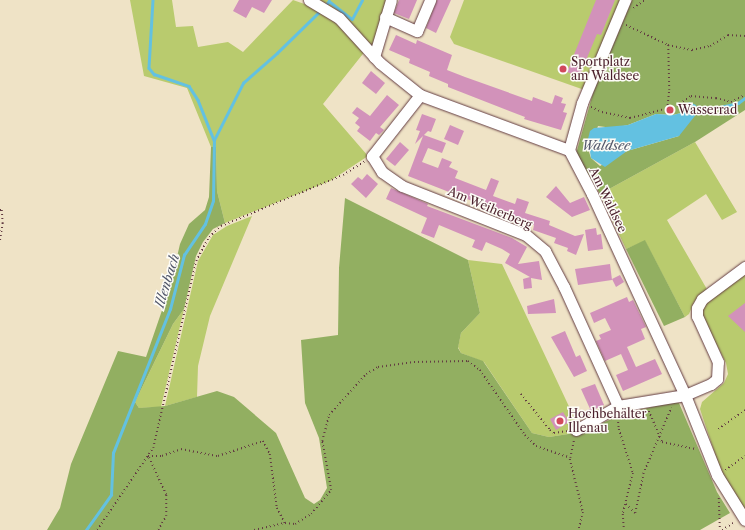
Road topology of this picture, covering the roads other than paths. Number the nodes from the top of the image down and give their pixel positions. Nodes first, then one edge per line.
1 (392, 0) edge
2 (430, 0) edge
3 (625, 0) edge
4 (313, 2) edge
5 (385, 17) junction
6 (374, 57) junction
7 (420, 95) junction
8 (569, 150) junction
9 (745, 268) edge
10 (680, 396) junction
11 (618, 406) junction
12 (576, 430) road end
13 (741, 520) edge

1 - 5 street
2 - 5 street
3 - 8 street
4 - 6 street
5 - 6 street
6 - 7 street
7 - 8 street
7 - 11 street, Am Weiherberg
8 - 10 street, Am Waldsee
9 - 10 street
10 - 11 street
10 - 13 street, Am Waldsee
11 - 12 street

